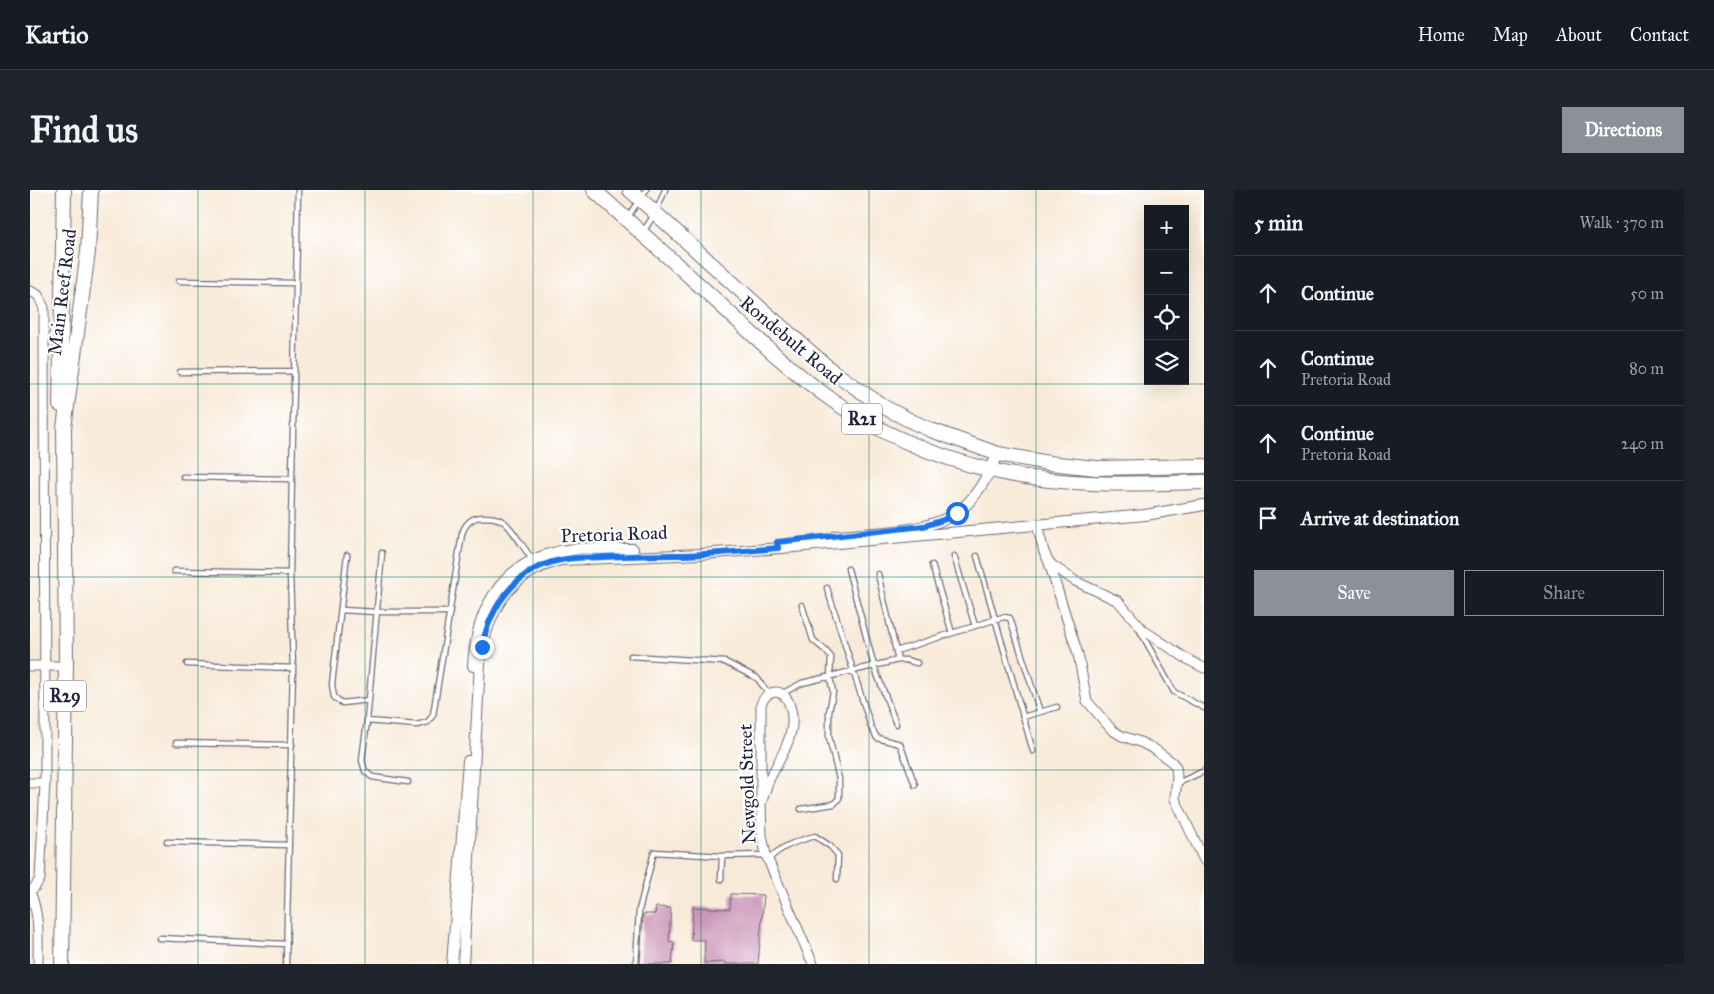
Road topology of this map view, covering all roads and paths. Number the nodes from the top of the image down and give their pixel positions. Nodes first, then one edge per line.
1 (64, 190) edge
2 (91, 190) edge
3 (298, 190) edge
4 (594, 190) edge
5 (665, 190) edge
6 (638, 193) edge
7 (656, 212) junction
8 (626, 220) junction
9 (642, 233) junction
10 (179, 282) dead end
11 (296, 283) junction
12 (34, 293) edge
13 (294, 371) junction
14 (180, 372) dead end
15 (64, 428) junction
16 (998, 454) junction
17 (1204, 466) edge
18 (990, 470) junction
19 (183, 477) dead end
20 (292, 479) junction
21 (1204, 482) edge
22 (1204, 505) edge
23 (1037, 525) junction
24 (884, 535) junction
25 (777, 545) junction
26 (382, 553) dead end
27 (347, 555) dead end
28 (954, 556) dead end
29 (977, 556) dead end
30 (533, 560) junction
31 (1048, 560) junction
32 (932, 565) dead end
33 (848, 569) dead end
34 (174, 571) dead end
35 (522, 572) junction
36 (290, 573) junction
37 (878, 574) dead end
38 (827, 588) dead end
39 (802, 605) dead end
40 (341, 610) junction
41 (376, 612) junction
42 (450, 612) junction
43 (995, 619) junction
44 (1134, 621) junction
45 (975, 626) junction
46 (952, 633) junction
47 (896, 651) junction
48 (631, 656) dead end
49 (898, 660) junction
50 (917, 663) dead end
51 (187, 664) dead end
52 (30, 666) edge
53 (44, 666) junction
54 (66, 666) junction
55 (874, 666) junction
56 (293, 668) junction
57 (1204, 668) edge
58 (853, 671) junction
59 (830, 677) junction
60 (783, 693) junction
61 (769, 694) junction
62 (369, 700) junction
63 (1057, 707) dead end
64 (1204, 708) edge
65 (1040, 712) junction
66 (1024, 718) junction
67 (367, 722) junction
68 (896, 724) dead end
69 (176, 743) dead end
70 (292, 744) junction
71 (1033, 751) dead end
72 (1204, 771) edge
73 (408, 782) dead end
74 (30, 783) edge
75 (45, 783) junction
76 (1176, 784) junction
77 (915, 785) dead end
78 (761, 804) junction
79 (801, 809) dead end
80 (167, 842) dead end
81 (289, 845) junction
82 (722, 856) junction
83 (767, 858) junction
84 (1204, 860) edge
85 (721, 879) dead end
86 (837, 879) dead end
87 (30, 891) edge
88 (160, 938) dead end
89 (286, 944) junction
90 (38, 964) edge
91 (62, 964) edge
92 (286, 964) edge
93 (452, 964) edge
94 (464, 964) edge
95 (636, 964) edge
96 (813, 964) edge

1 - 15 main road, Main Reef Road / R29
2 - 15 main road, Main Reef Road / R29
3 - 11 lane
4 - 8 main road, Rondebult Road / R21
5 - 7 lane
6 - 7 main road, Rondebult Road / R21
6 - 8 lane
7 - 9 lane
7 - 16 main road, Rondebult Road / R21
8 - 9 main road, Rondebult Road / R21
9 - 18 main road, Rondebult Road / R21
10 - 11 lane
11 - 13 lane
12 - 53 street, Main Reef Road
13 - 14 lane
13 - 20 lane
15 - 54 main road, Main Reef Road / R29
16 - 17 main road, Rondebult Road / R21
16 - 18 street
18 - 21 main road, Rondebult Road / R21
18 - 24 street
19 - 20 lane
20 - 36 lane
22 - 23 street
23 - 24 street
23 - 31 street
24 - 25 street, Pretoria Road
25 - 30 street, Pretoria Road
25 - 35 street, Pretoria Road
26 - 41 lane
27 - 40 lane
28 - 45 lane
29 - 43 lane
30 - 35 street, Pretoria Road
30 - 42 lane
31 - 44 street
31 - 76 street
32 - 46 lane
33 - 55 lane
34 - 36 lane
35 - 93 street, Pretoria Road
35 - 94 street, Pretoria Road
36 - 56 lane
37 - 47 lane
38 - 58 lane
39 - 59 lane
40 - 41 lane
40 - 62 lane
41 - 42 lane
41 - 62 lane
42 - 67 lane
43 - 45 lane
43 - 65 lane
43 - 66 lane
44 - 57 street
44 - 64 lane
45 - 46 lane
46 - 47 lane
47 - 49 lane
48 - 61 lane
49 - 50 lane
49 - 55 lane
51 - 56 lane
52 - 53 street
53 - 54 street
53 - 75 street, Main Reef Road
54 - 91 main road, Main Reef Road / R29
55 - 58 lane
55 - 68 lane
56 - 70 lane
58 - 59 lane
58 - 77 lane
59 - 60 lane
59 - 79 lane
60 - 61 street
60 - 78 street
61 - 78 street, Newgold Street
62 - 67 lane
63 - 65 lane
65 - 66 lane
66 - 71 lane
67 - 73 lane
69 - 70 lane
70 - 81 lane
72 - 76 lane
74 - 75 street
75 - 87 street, Main Reef Road
76 - 84 street
78 - 83 street, Newgold Street
80 - 81 lane
81 - 89 lane
82 - 83 lane
82 - 85 lane
82 - 95 lane
83 - 86 lane
83 - 96 street, Newgold Street
87 - 90 street
88 - 89 lane
89 - 92 lane

